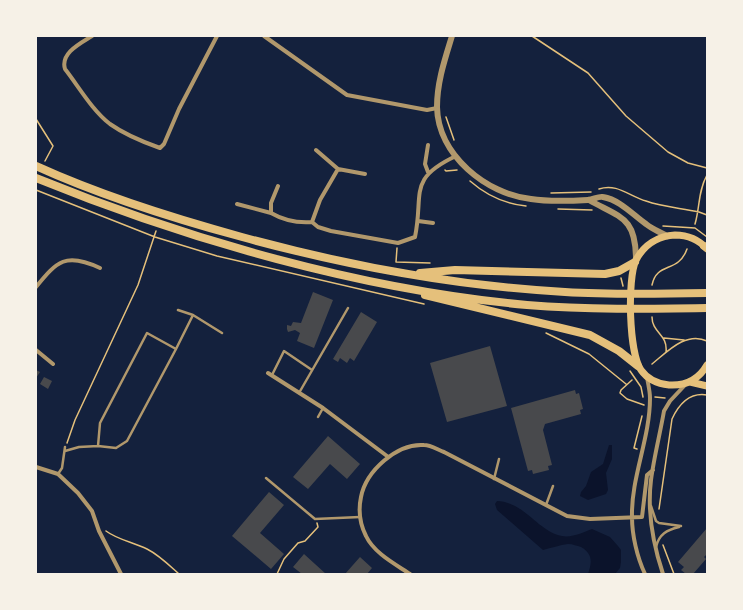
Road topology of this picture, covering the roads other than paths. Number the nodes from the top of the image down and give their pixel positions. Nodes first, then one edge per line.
1 (92, 36) edge
2 (217, 36) edge
3 (264, 36) edge
4 (452, 36) edge
5 (437, 108) junction
6 (428, 145) dead end
7 (316, 150) dead end
8 (456, 156) junction
9 (38, 167) edge
10 (338, 169) junction
11 (428, 172) junction
12 (365, 174) dead end
13 (36, 178) edge
14 (278, 186) dead end
15 (589, 200) junction
16 (237, 204) dead end
17 (271, 213) junction
18 (418, 221) junction
19 (312, 222) junction
20 (433, 222) dead end
21 (667, 236) junction
22 (706, 248) edge
23 (636, 261) junction
24 (100, 268) dead end
25 (405, 274) junction
26 (400, 286) junction
27 (36, 287) edge
28 (707, 293) edge
29 (348, 308) dead end
30 (707, 308) edge
31 (178, 310) dead end
32 (193, 315) junction
33 (222, 333) dead end
34 (176, 348) junction
35 (36, 350) edge
36 (53, 364) dead end
37 (707, 365) edge
38 (638, 366) junction
39 (312, 370) junction
40 (270, 374) joint
41 (647, 377) junction
42 (688, 383) junction
43 (707, 386) edge
44 (299, 393) junction
45 (323, 408) junction
46 (318, 417) dead end
47 (98, 446) junction
48 (65, 447) road end
49 (65, 451) junction
50 (387, 456) junction
51 (499, 459) dead end
52 (36, 467) edge
53 (653, 470) junction
54 (58, 474) junction
55 (266, 478) dead end
56 (494, 480) junction
57 (553, 486) dead end
58 (650, 500) junction
59 (545, 506) junction
60 (360, 517) junction
61 (632, 517) junction
62 (655, 550) junction
63 (121, 574) edge
64 (410, 574) edge
65 (645, 574) edge
66 (663, 574) edge

1 - 2 street
3 - 5 street
4 - 5 street
5 - 8 street
6 - 11 street
7 - 10 street
8 - 11 street
8 - 15 street
9 - 25 highway
10 - 12 street
10 - 19 street
11 - 18 street
13 - 26 highway
14 - 17 street
15 - 21 street
15 - 23 street
16 - 17 street
17 - 19 street
18 - 19 street
18 - 20 street
21 - 22 main road
21 - 23 main road
23 - 25 highway
23 - 38 main road
24 - 27 street
25 - 28 highway
26 - 30 highway
26 - 38 highway
29 - 39 lane
31 - 32 lane
32 - 33 lane
32 - 34 lane
34 - 47 lane
34 - 47 lane
35 - 36 street
37 - 42 main road
38 - 41 main road
39 - 40 lane
39 - 44 lane
40 - 44 street
41 - 42 main road
41 - 61 street
42 - 43 main road
42 - 53 street
44 - 45 street
45 - 46 lane
45 - 50 street
47 - 49 lane
48 - 49 lane
49 - 54 lane
50 - 56 street
50 - 60 street
51 - 56 lane
52 - 54 street
53 - 58 street
53 - 61 street
54 - 63 street
55 - 60 lane
56 - 59 street
57 - 59 lane
58 - 62 street
58 - 62 lane
59 - 61 street
60 - 64 street
61 - 65 street
62 - 66 street

